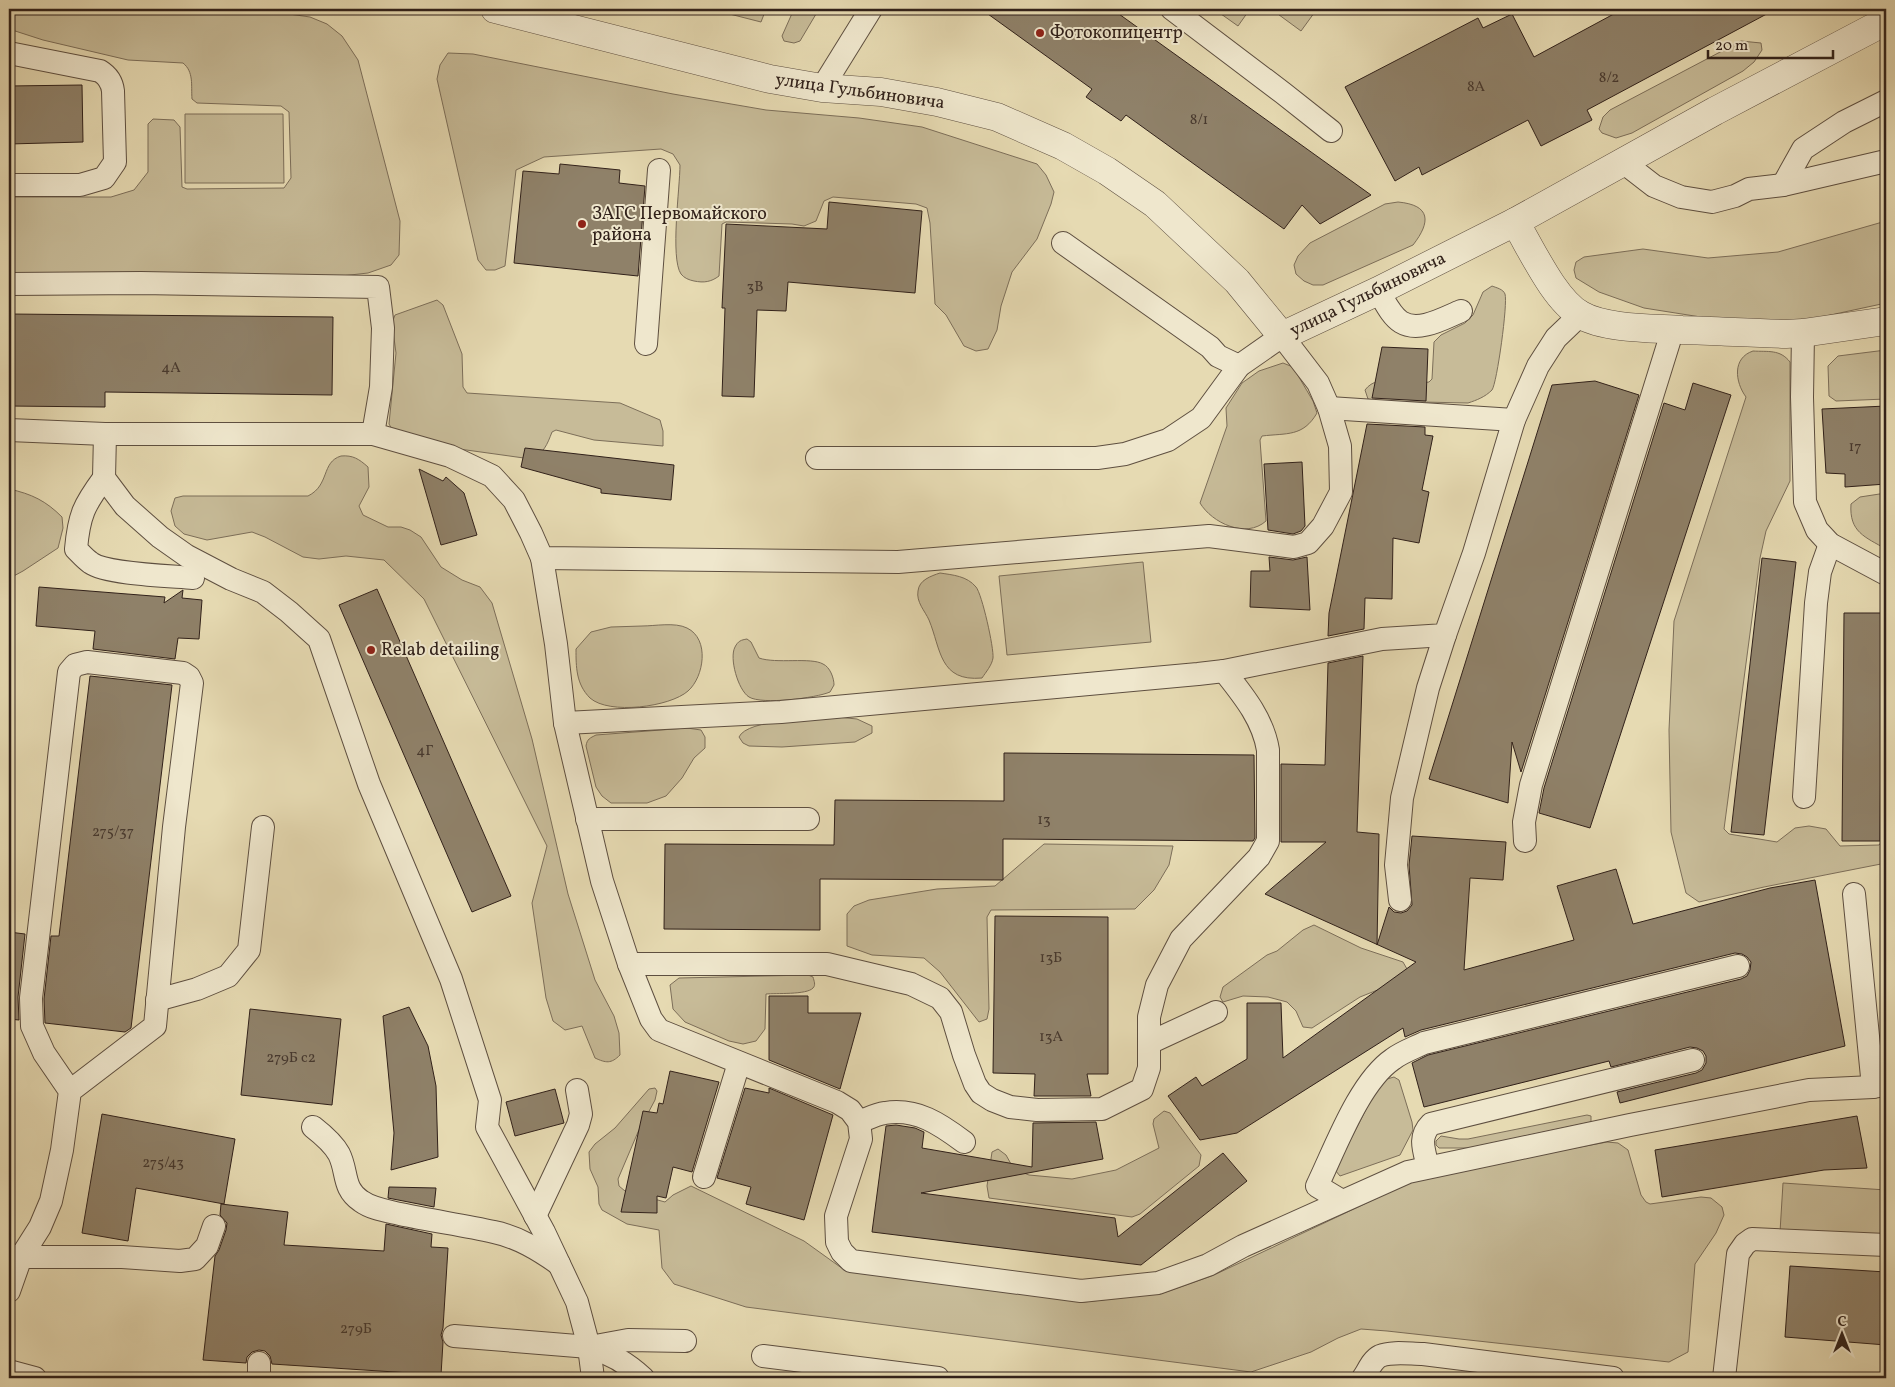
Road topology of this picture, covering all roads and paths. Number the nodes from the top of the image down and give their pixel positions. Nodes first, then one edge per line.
1 (495, 9) edge
2 (871, 9) edge
3 (1172, 9) edge
4 (1886, 22) edge
5 (9, 53) edge
6 (822, 88) junction
7 (1886, 101) edge
8 (1331, 131) dead end
9 (1623, 162) junction
10 (1886, 162) edge
11 (659, 170) dead end
12 (9, 185) edge
13 (1783, 185) junction
14 (1515, 222) junction
15 (1062, 243) dead end
16 (9, 284) edge
17 (1378, 291) junction
18 (1461, 311) dead end
19 (1580, 315) junction
20 (1886, 321) edge
21 (1674, 329) junction
22 (1803, 333) junction
23 (1282, 336) junction
24 (646, 344) dead end
25 (1239, 366) junction
26 (1329, 408) junction
27 (1514, 420) junction
28 (9, 430) edge
29 (105, 434) junction
30 (373, 434) junction
31 (817, 458) dead end
32 (104, 478) junction
33 (1830, 544) junction
34 (542, 558) junction
35 (1886, 574) edge
36 (193, 578) dead end
37 (1444, 635) junction
38 (1224, 671) junction
39 (565, 724) junction
40 (1804, 797) dead end
41 (587, 819) junction
42 (808, 819) dead end
43 (263, 827) dead end
44 (1525, 842) dead end
45 (1854, 894) dead end
46 (1400, 900) dead end
47 (629, 964) junction
48 (1738, 966) dead end
49 (157, 1000) junction
50 (1216, 1012) dead end
51 (1149, 1044) junction
52 (1693, 1060) dead end
53 (738, 1063) junction
54 (1880, 1086) edge
55 (577, 1090) dead end
56 (70, 1091) junction
57 (859, 1122) junction
58 (313, 1127) dead end
59 (964, 1142) dead end
60 (1428, 1167) junction
61 (704, 1177) dead end
62 (1342, 1201) junction
63 (534, 1216) junction
64 (214, 1226) dead end
65 (1886, 1245) edge
66 (15, 1256) edge
67 (560, 1264) junction
68 (9, 1291) edge
69 (454, 1336) dead end
70 (685, 1341) dead end
71 (590, 1347) junction
72 (763, 1356) dead end
73 (9, 1371) edge
74 (35, 1378) edge
75 (593, 1378) edge
76 (642, 1378) edge
77 (938, 1378) edge
78 (1363, 1378) edge
79 (1613, 1378) edge
80 (1724, 1378) edge

1 - 6 street, улица Гульбиновича
2 - 6 lane
3 - 8 lane
4 - 9 street, улица Гульбиновича
5 - 12 lane
6 - 23 street, улица Гульбиновича
7 - 13 lane
9 - 13 lane
9 - 14 street, улица Гульбиновича
10 - 13 lane
11 - 24 lane
14 - 17 street, улица Гульбиновича
14 - 19 street
15 - 25 lane
16 - 30 lane
17 - 18 lane
17 - 23 street, улица Гульбиновича
19 - 21 street
19 - 27 lane
20 - 22 street
21 - 22 street
21 - 44 lane
22 - 33 lane
23 - 25 lane
23 - 26 lane
25 - 31 lane
26 - 27 lane
26 - 34 lane
27 - 37 lane
28 - 29 lane
29 - 30 lane
29 - 32 lane
30 - 34 lane
32 - 36 lane
32 - 63 lane
33 - 35 lane
33 - 40 lane
34 - 39 lane
37 - 38 lane
37 - 46 lane
38 - 39 lane
38 - 51 lane
39 - 41 lane
41 - 42 lane
41 - 47 lane
43 - 49 lane
45 - 54 lane
47 - 51 lane
47 - 53 lane
48 - 62 lane
49 - 56 lane
49 - 56 lane
50 - 51 lane
52 - 60 lane
53 - 57 lane
53 - 61 lane
54 - 60 lane
55 - 63 lane
56 - 66 lane
57 - 59 lane
57 - 62 lane
58 - 67 lane
60 - 62 lane
63 - 67 lane
64 - 66 lane
65 - 80 lane
66 - 68 lane
67 - 71 lane
69 - 71 lane
70 - 71 lane
71 - 75 lane
71 - 76 lane
72 - 77 lane
73 - 74 lane
78 - 79 lane

